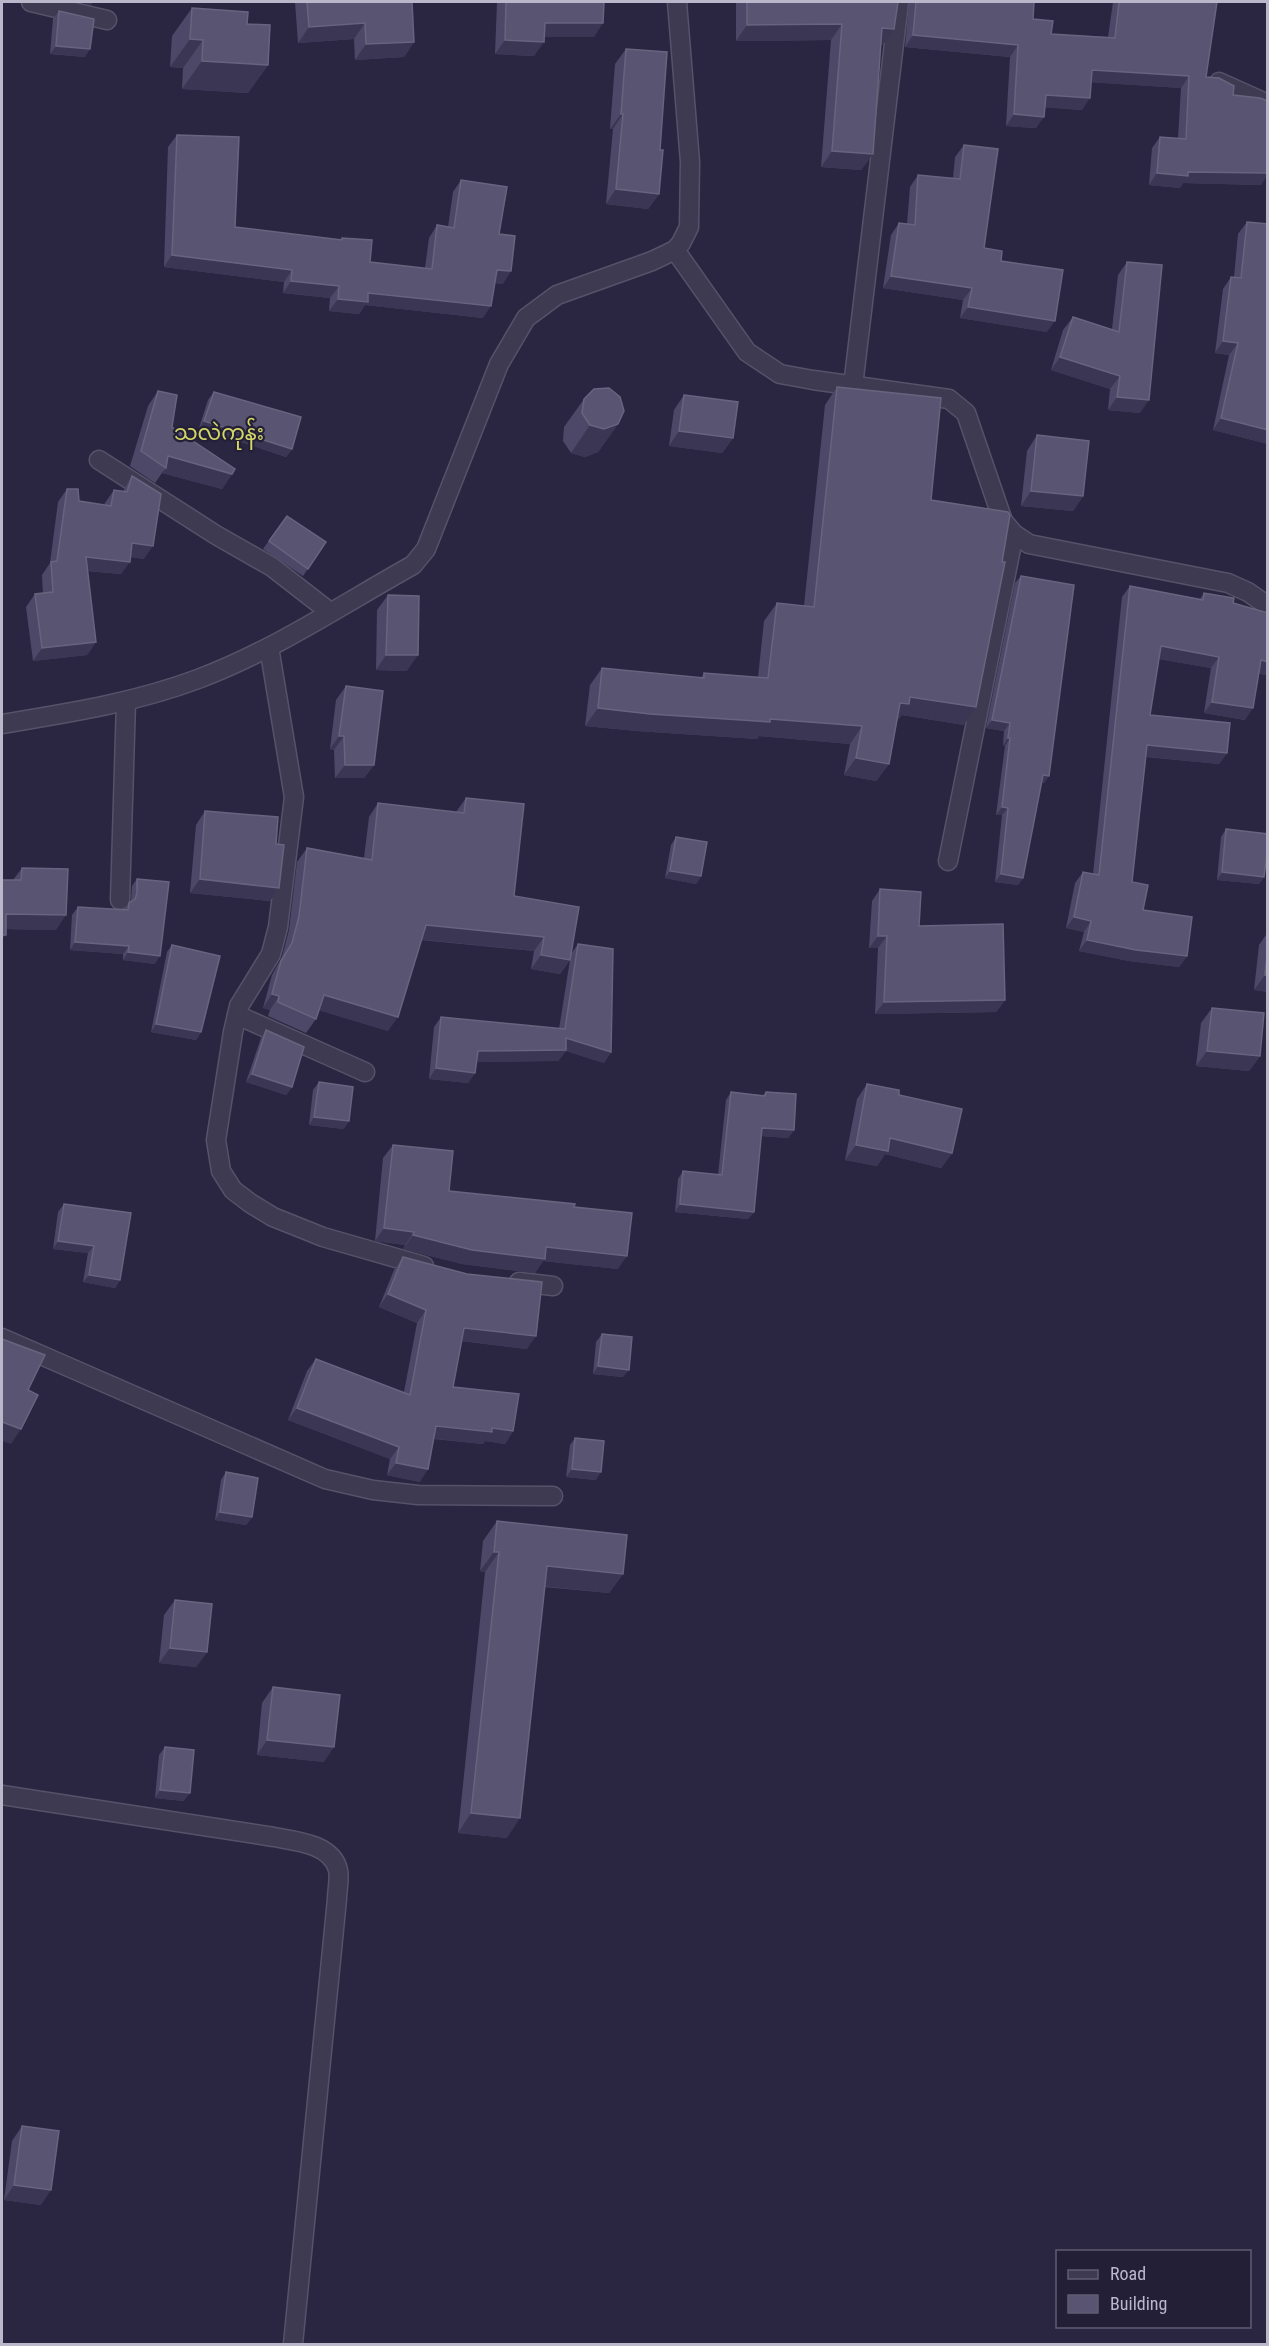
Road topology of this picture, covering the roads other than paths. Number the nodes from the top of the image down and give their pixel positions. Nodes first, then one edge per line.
1 (31, 2) edge
2 (677, 2) edge
3 (898, 2) edge
4 (107, 20) dead end
5 (1219, 82) edge
6 (1268, 104) edge
7 (675, 250) junction
8 (853, 386) junction
9 (99, 460) dead end
10 (1014, 534) junction
11 (1268, 606) edge
12 (330, 612) junction
13 (268, 647) junction
14 (126, 702) junction
15 (2, 724) edge
16 (948, 861) dead end
17 (120, 900) dead end
18 (237, 1015) junction
19 (365, 1072) dead end
20 (437, 1269) edge
21 (507, 1280) edge
22 (553, 1286) dead end
23 (2, 1338) edge
24 (553, 1496) dead end
25 (2, 1795) edge
26 (292, 2344) edge

1 - 4 street
2 - 7 street
3 - 8 street
5 - 6 street
7 - 8 street
7 - 12 street
8 - 10 street
9 - 12 street
10 - 11 street
10 - 16 street
12 - 13 street
13 - 14 street
13 - 18 street
14 - 15 street
14 - 17 street
18 - 19 street
18 - 20 street
21 - 22 street
23 - 24 street
25 - 26 street

